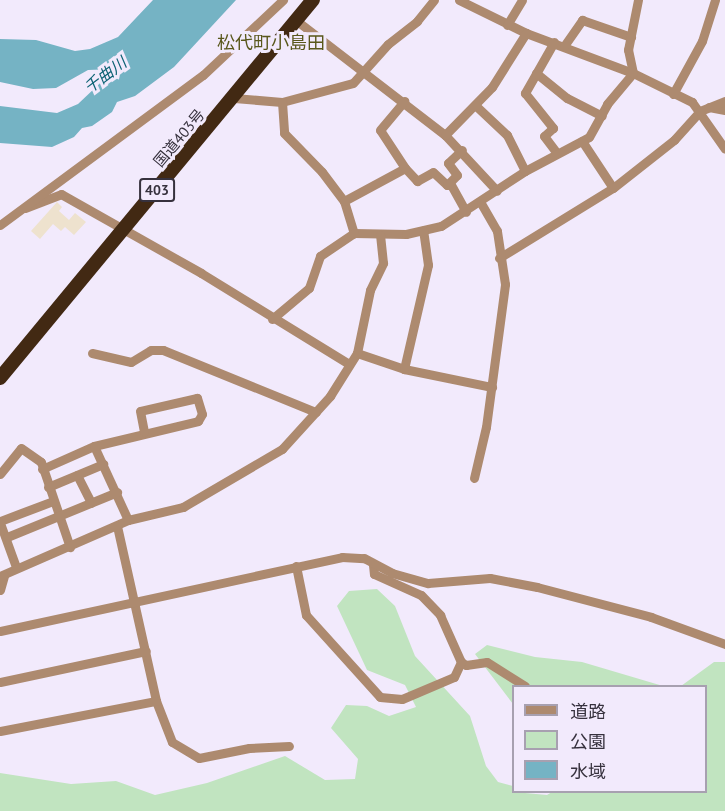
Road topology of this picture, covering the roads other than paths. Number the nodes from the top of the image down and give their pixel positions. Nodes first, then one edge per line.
1 (283, 0) edge
2 (313, 0) edge
3 (434, 0) edge
4 (459, 0) edge
5 (522, 0) edge
6 (638, 0) edge
7 (716, 0) edge
8 (297, 21) junction
9 (507, 25) junction
10 (526, 33) junction
11 (631, 38) junction
12 (554, 42) junction
13 (564, 46) junction
14 (364, 71) junction
15 (536, 73) junction
16 (633, 73) junction
17 (673, 94) junction
18 (234, 98) junction
19 (404, 101) junction
20 (725, 101) edge
21 (282, 102) junction
22 (475, 105) junction
23 (705, 109) junction
24 (725, 110) edge
25 (602, 116) junction
26 (445, 135) junction
27 (582, 141) junction
28 (725, 149) edge
29 (462, 150) junction
30 (557, 153) junction
31 (405, 168) junction
32 (525, 171) junction
33 (450, 183) junction
34 (613, 188) junction
35 (497, 190) junction
36 (344, 201) junction
37 (481, 203) junction
38 (25, 208) junction
39 (466, 212) junction
40 (0, 225) edge
41 (122, 230) junction
42 (423, 230) junction
43 (354, 233) junction
44 (380, 235) junction
45 (499, 258) junction
46 (273, 319) junction
47 (92, 353) dead end
48 (357, 353) junction
49 (349, 364) junction
50 (404, 369) junction
51 (0, 378) edge
52 (492, 387) junction
53 (316, 412) junction
54 (144, 432) junction
55 (94, 446) junction
56 (103, 464) junction
57 (42, 469) junction
58 (0, 474) edge
59 (76, 475) junction
60 (474, 478) dead end
61 (48, 487) junction
62 (117, 492) junction
63 (53, 501) junction
64 (91, 503) junction
65 (58, 517) junction
66 (128, 520) junction
67 (0, 523) edge
68 (117, 526) junction
69 (7, 537) junction
70 (70, 547) junction
71 (373, 565) junction
72 (296, 566) junction
73 (16, 567) junction
74 (2, 576) edge
75 (0, 590) edge
76 (134, 601) junction
77 (0, 631) edge
78 (725, 644) edge
79 (146, 651) junction
80 (461, 662) junction
81 (0, 682) edge
82 (522, 685) edge
83 (156, 701) junction
84 (0, 731) edge
85 (289, 746) dead end

1 - 38 street
2 - 8 highway, 国道403号 / 403
3 - 14 street
4 - 9 street
5 - 9 street
6 - 11 street
7 - 17 street
8 - 14 street
8 - 18 highway, 国道403号 / 403
9 - 10 street
10 - 12 street
10 - 22 street
11 - 13 street
11 - 16 street
12 - 13 street
12 - 15 street
13 - 16 street
14 - 19 street
14 - 21 street
15 - 25 street
15 - 30 street
16 - 17 street
16 - 25 street
17 - 23 street
18 - 21 street
18 - 41 highway, 国道403号 / 403
19 - 26 street
19 - 31 street
20 - 23 street
21 - 36 street
22 - 26 street
22 - 32 street
23 - 24 street
23 - 28 street
23 - 34 street
25 - 27 street
26 - 29 street
27 - 30 street
27 - 34 street
29 - 33 street
29 - 35 street
30 - 32 street
31 - 33 street
31 - 36 street
32 - 35 street
33 - 39 street
34 - 45 street
35 - 37 street
36 - 43 street
37 - 39 street
37 - 45 street
38 - 40 street
38 - 41 street
39 - 42 street
41 - 46 street
41 - 51 highway, 国道403号 / 403
42 - 44 street
42 - 50 street
43 - 44 street
43 - 46 street
44 - 48 street
45 - 52 street
46 - 49 street
47 - 53 street
48 - 49 street
48 - 50 street
49 - 53 street
50 - 52 street
52 - 60 street
53 - 66 street
54 - 54 street
54 - 55 street
55 - 56 street
55 - 57 street
56 - 59 street
56 - 62 street
57 - 58 street
57 - 61 street
59 - 61 street
59 - 64 street
61 - 63 street
62 - 64 street
62 - 66 street
63 - 65 street
63 - 67 street
64 - 65 street
65 - 69 street
65 - 70 street
66 - 68 street
67 - 69 street
68 - 70 street
68 - 76 street
69 - 73 street
70 - 73 street
71 - 72 street
71 - 78 street
71 - 80 street
72 - 76 street
72 - 80 street
73 - 74 street
74 - 75 street
76 - 77 street
76 - 79 street
79 - 81 street
79 - 83 street
80 - 82 street
83 - 84 street
83 - 85 street

